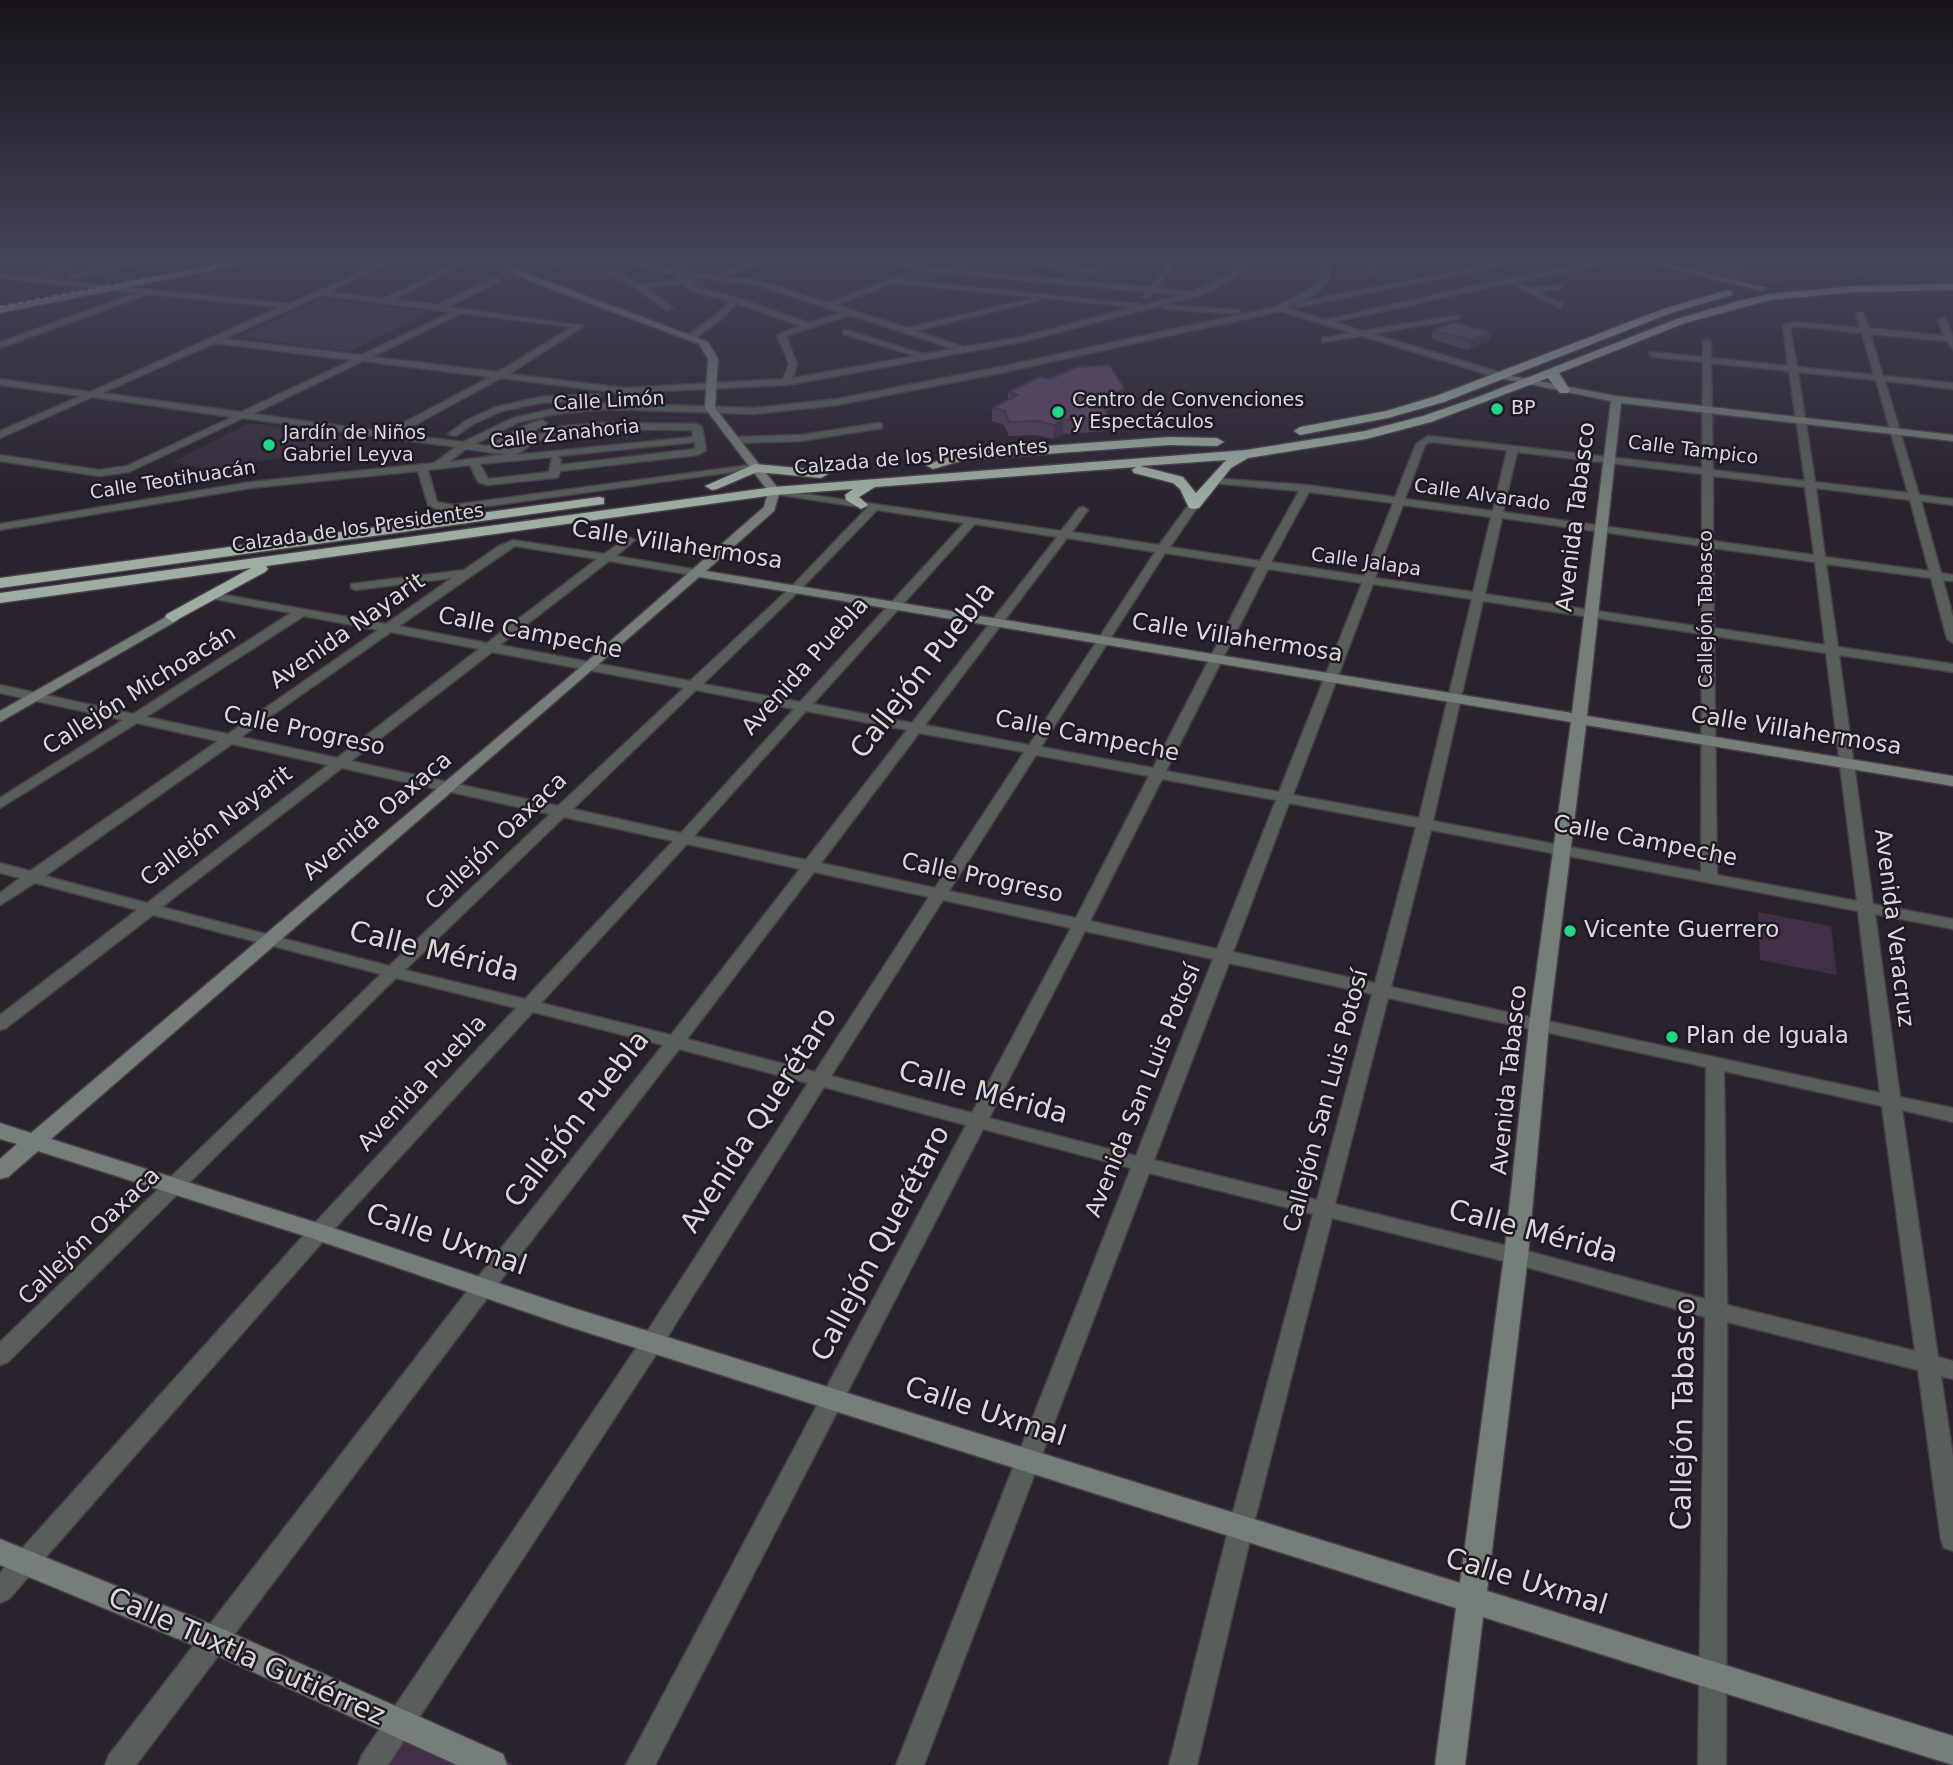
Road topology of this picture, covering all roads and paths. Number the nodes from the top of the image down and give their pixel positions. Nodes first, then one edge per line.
1 (212, 341) edge
2 (226, 341) edge
3 (396, 341) edge
4 (557, 341) edge
5 (700, 341) edge
6 (785, 341) edge
7 (878, 341) edge
8 (941, 341) edge
9 (1007, 341) edge
10 (1029, 341) edge
11 (1127, 341) edge
12 (1389, 341) edge
13 (1587, 341) edge
14 (1629, 341) edge
15 (1788, 341) edge
16 (1870, 341) edge
17 (1707, 342) dead end
18 (963, 349) junction
19 (1070, 354) junction
20 (1653, 354) dead end
21 (925, 355) junction
22 (361, 358) junction
23 (1707, 360) junction
24 (1475, 368) junction
25 (1792, 369) junction
26 (1553, 371) junction
27 (500, 375) junction
28 (1499, 375) junction
29 (1880, 378) junction
30 (1526, 381) junction
31 (0, 382) edge
32 (787, 382) junction
33 (1480, 385) junction
34 (713, 386) junction
35 (1953, 386) edge
36 (1549, 387) junction
37 (628, 390) junction
38 (1564, 390) junction
39 (1503, 391) junction
40 (89, 395) junction
41 (671, 399) junction
42 (1616, 399) junction
43 (710, 406) junction
44 (1708, 410) junction
45 (241, 415) junction
46 (697, 421) junction
47 (1801, 421) junction
48 (879, 426) dead end
49 (1896, 431) junction
50 (453, 434) dead end
51 (1284, 434) dead end
52 (0, 435) edge
53 (388, 435) junction
54 (1953, 438) edge
55 (1428, 439) joint
56 (736, 440) junction
57 (1223, 442) dead end
58 (464, 446) junction
59 (1513, 448) junction
60 (488, 449) junction
61 (555, 453) junction
62 (1246, 454) junction
63 (511, 455) junction
64 (537, 455) junction
65 (0, 458) edge
66 (1609, 459) junction
67 (17, 461) junction
68 (474, 462) junction
69 (1102, 465) junction
70 (435, 467) junction
71 (754, 467) junction
72 (422, 468) junction
73 (556, 471) junction
74 (1709, 471) junction
75 (0, 472) edge
76 (821, 474) junction
77 (1214, 480) junction
78 (873, 484) junction
79 (1809, 484) junction
80 (770, 485) junction
81 (712, 486) junction
82 (1306, 488) junction
83 (1914, 497) junction
84 (1399, 502) junction
85 (1953, 502) edge
86 (1194, 505) junction
87 (868, 506) junction
88 (1083, 510) dead end
89 (1497, 516) junction
90 (971, 522) junction
91 (0, 527) edge
92 (1599, 529) junction
93 (1063, 536) junction
94 (629, 540) dead end
95 (513, 543) joint
96 (1707, 544) junction
97 (1161, 551) junction
98 (607, 558) junction
99 (1818, 559) junction
100 (270, 563) junction
101 (1264, 565) junction
102 (468, 573) junction
103 (698, 573) junction
104 (1937, 575) junction
105 (1953, 578) edge
106 (134, 581) junction
107 (1368, 581) junction
108 (0, 583) edge
109 (355, 586) dead end
110 (794, 589) junction
111 (213, 596) junction
112 (1478, 596) junction
113 (0, 598) edge
114 (895, 606) junction
115 (302, 612) junction
116 (1591, 614) junction
117 (173, 617) junction
118 (997, 622) junction
119 (389, 630) junction
120 (1706, 631) junction
121 (1953, 639) edge
122 (1105, 640) junction
123 (488, 649) junction
124 (1830, 650) junction
125 (1216, 658) junction
126 (588, 668) junction
127 (1953, 668) edge
128 (1331, 678) junction
129 (692, 687) junction
130 (0, 689) edge
131 (35, 697) junction
132 (1453, 697) junction
133 (802, 708) junction
134 (0, 717) edge
135 (135, 719) junction
136 (1578, 719) junction
137 (914, 729) junction
138 (233, 739) junction
139 (1706, 740) junction
140 (1035, 750) junction
141 (340, 763) junction
142 (1847, 763) junction
143 (1158, 774) junction
144 (1953, 781) edge
145 (450, 786) junction
146 (1285, 796) junction
147 (0, 804) edge
148 (562, 811) junction
149 (1425, 823) junction
150 (684, 838) junction
151 (1564, 850) junction
152 (811, 865) junction
153 (0, 868) edge
154 (32, 877) junction
155 (1709, 877) junction
156 (941, 894) junction
157 (0, 900) edge
158 (1866, 907) junction
159 (147, 909) junction
160 (1081, 924) junction
161 (1953, 924) edge
162 (267, 941) junction
163 (1224, 957) junction
164 (393, 972) junction
165 (1381, 992) junction
166 (529, 1006) junction
167 (0, 1024) edge
168 (1539, 1025) junction
169 (675, 1042) junction
170 (1715, 1063) junction
171 (818, 1080) junction
172 (1891, 1102) junction
173 (1953, 1115) edge
174 (978, 1121) junction
175 (0, 1131) edge
176 (34, 1141) junction
177 (1141, 1164) junction
178 (0, 1171) edge
179 (176, 1187) junction
180 (1325, 1208) junction
181 (319, 1232) junction
182 (1516, 1256) junction
183 (483, 1287) junction
184 (1716, 1311) junction
185 (653, 1341) junction
186 (0, 1356) edge
187 (1929, 1364) junction
188 (1953, 1370) edge
189 (833, 1398) junction
190 (1027, 1460) junction
191 (1241, 1527) junction
192 (1953, 1540) edge
193 (13, 1558) edge
194 (0, 1591) edge
195 (1469, 1599) junction
196 (215, 1640) junction
197 (1711, 1673) junction
198 (398, 1725) junction
199 (1953, 1751) edge
200 (119, 1765) edge
201 (372, 1765) edge
202 (492, 1765) edge
203 (640, 1765) edge
204 (910, 1765) edge
205 (1183, 1765) edge
206 (1450, 1765) edge
207 (1712, 1765) edge

1 - 40 street
2 - 22 street
3 - 22 street
4 - 27 street
5 - 34 street
6 - 32 street
7 - 21 street
8 - 18 street
9 - 18 street
10 - 19 street
11 - 19 street
12 - 24 street
13 - 28 highway
14 - 26 highway, Calzada de los Presidentes
15 - 25 street, Avenida Veracruz
16 - 29 street
17 - 23 street, Callejón Tabasco
18 - 21 street
19 - 43 street
20 - 23 street
21 - 32 street
22 - 27 street
22 - 45 street
23 - 25 street
23 - 44 street, Callejón Tabasco
24 - 28 street
24 - 33 highway
25 - 29 street
25 - 47 street, Avenida Veracruz
26 - 30 highway, Calzada de los Presidentes
26 - 38 highway
27 - 37 street
27 - 53 street
28 - 30 street
28 - 33 highway
29 - 35 street
29 - 49 street
30 - 36 street
30 - 39 highway, Calzada de los Presidentes
31 - 40 street
32 - 34 street
33 - 51 highway
34 - 37 street
34 - 43 street
36 - 38 street
36 - 39 highway
37 - 41 street
38 - 42 street
39 - 62 highway, Calzada de los Presidentes
40 - 45 street
40 - 52 street
41 - 46 street
41 - 50 street
42 - 44 street
42 - 66 street, Avenida Tabasco
43 - 46 street
43 - 56 street
44 - 47 street
44 - 74 street, Callejón Tabasco
45 - 53 street
45 - 67 street
46 - 58 street
46 - 60 street, Calle Limón
46 - 61 street, Calle Zanahoria
46 - 63 street
46 - 64 street
46 - 73 street
47 - 49 street
47 - 79 street, Avenida Veracruz
48 - 56 street
49 - 54 street
49 - 83 street
53 - 58 street
55 - 59 street, Calle Tampico
55 - 84 street, Avenida San Luis Potosí
56 - 71 street
57 - 76 highway, Calzada de los Presidentes
58 - 60 street
58 - 70 street
59 - 66 street, Calle Tampico
59 - 89 street, Callejón San Luis Potosí
60 - 63 street
61 - 64 street, Calle Zanahoria
61 - 73 street
62 - 69 highway, Calzada de los Presidentes
62 - 77 highway
63 - 64 street, Calle Zanahoria
63 - 68 street, Calle Zanahoria
65 - 67 street
66 - 74 street, Calle Tampico
66 - 92 street, Avenida Tabasco
67 - 75 street
68 - 70 street, Calle Zanahoria
68 - 73 street
69 - 78 highway, Calzada de los Presidentes
69 - 86 highway
70 - 72 street, Calle Teotihuacán
71 - 72 street
71 - 76 highway
71 - 80 street
71 - 81 highway
72 - 91 street, Calle Teotihuacán
74 - 79 street, Calle Tampico
74 - 96 street, Callejón Tabasco
76 - 80 highway, Calzada de los Presidentes
77 - 82 street, Calle Alvarado
77 - 86 highway
78 - 80 highway, Calzada de los Presidentes
78 - 87 highway
79 - 83 street, Calle Tampico
79 - 99 street, Avenida Veracruz
80 - 81 highway, Calzada de los Presidentes
80 - 87 street, Calle Jalapa
80 - 100 highway, Calzada de los Presidentes
80 - 103 street, Avenida Oaxaca
81 - 108 highway, Calzada de los Presidentes
82 - 84 street, Calle Alvarado
82 - 101 street, Callejón Querétaro
83 - 85 street, Calle Tampico
83 - 104 street
84 - 89 street, Calle Alvarado
84 - 107 street, Avenida San Luis Potosí
86 - 97 street, Avenida Querétaro
87 - 90 street, Calle Jalapa
87 - 110 street, Callejón Oaxaca
88 - 93 street, Callejón Puebla
89 - 92 street, Calle Alvarado
89 - 112 street, Callejón San Luis Potosí
90 - 93 street, Calle Jalapa
90 - 114 street, Avenida Puebla
92 - 96 street, Calle Alvarado
92 - 116 street, Avenida Tabasco
93 - 97 street, Calle Jalapa
93 - 118 street, Callejón Puebla
94 - 98 street, Callejón Nayarit
95 - 98 street, Calle Villahermosa
95 - 102 street, Avenida Nayarit
96 - 99 street, Calle Alvarado
96 - 120 street, Callejón Tabasco
97 - 101 street, Calle Jalapa
97 - 122 street, Avenida Querétaro
98 - 103 street, Calle Villahermosa
98 - 123 street, Callejón Nayarit
99 - 104 street, Calle Alvarado
99 - 124 street, Avenida Veracruz
100 - 106 highway, Calzada de los Presidentes
100 - 111 highway
101 - 107 street, Calle Jalapa
101 - 125 street, Callejón Querétaro
102 - 109 street
102 - 119 street, Avenida Nayarit
103 - 110 street, Calle Villahermosa
103 - 126 street, Avenida Oaxaca
104 - 105 street, Calle Alvarado
104 - 121 street
106 - 113 highway, Calzada de los Presidentes
106 - 117 highway
107 - 112 street, Calle Jalapa
107 - 128 street, Avenida San Luis Potosí
110 - 114 street, Calle Villahermosa
110 - 129 street, Callejón Oaxaca
111 - 115 street, Calle Campeche
111 - 117 highway
112 - 116 street, Calle Jalapa
112 - 132 street, Callejón San Luis Potosí
114 - 118 street, Calle Villahermosa
114 - 133 street, Avenida Puebla
115 - 119 street, Calle Campeche
115 - 135 street, Callejón Michoacán
116 - 120 street, Calle Jalapa
116 - 136 street, Avenida Tabasco
117 - 131 street
118 - 122 street, Calle Villahermosa
118 - 137 street, Callejón Puebla
119 - 123 street, Calle Campeche
119 - 138 street, Avenida Nayarit
120 - 124 street, Calle Jalapa
120 - 139 street, Callejón Tabasco
122 - 125 street, Calle Villahermosa
122 - 140 street, Avenida Querétaro
123 - 126 street, Calle Campeche
123 - 141 street, Callejón Nayarit
124 - 127 street, Calle Jalapa
124 - 142 street, Avenida Veracruz
125 - 128 street, Calle Villahermosa
125 - 143 street, Callejón Querétaro
126 - 129 street, Calle Campeche
126 - 145 street, Avenida Oaxaca
128 - 132 street, Calle Villahermosa
128 - 146 street, Avenida San Luis Potosí
129 - 133 street, Calle Campeche
129 - 148 street, Callejón Oaxaca
130 - 131 street, Calle Progreso
131 - 134 street
131 - 135 street, Calle Progreso
132 - 136 street, Calle Villahermosa
132 - 149 street, Callejón San Luis Potosí
133 - 137 street, Calle Campeche
133 - 150 street, Avenida Puebla
135 - 138 street, Calle Progreso
135 - 147 street, Callejón Michoacán
136 - 139 street, Calle Villahermosa
136 - 151 street, Avenida Tabasco
137 - 140 street, Calle Campeche
137 - 152 street, Callejón Puebla
138 - 141 street, Calle Progreso
138 - 154 street, Avenida Nayarit
139 - 142 street, Calle Villahermosa
139 - 155 street, Callejón Tabasco
140 - 143 street, Calle Campeche
140 - 156 street, Avenida Querétaro
141 - 145 street, Calle Progreso
141 - 159 street, Callejón Nayarit
142 - 144 street, Calle Villahermosa
142 - 158 street, Avenida Veracruz
143 - 146 street, Calle Campeche
143 - 160 street, Callejón Querétaro
145 - 148 street, Calle Progreso
145 - 162 street, Avenida Oaxaca
146 - 149 street, Calle Campeche
146 - 163 street, Avenida San Luis Potosí
148 - 150 street, Calle Progreso
148 - 164 street, Callejón Oaxaca
149 - 151 street, Calle Campeche
149 - 165 street, Callejón San Luis Potosí
150 - 152 street, Calle Progreso
150 - 166 street, Avenida Puebla
151 - 155 street, Calle Campeche
151 - 168 street, Avenida Tabasco
152 - 156 street, Calle Progreso
152 - 169 street, Callejón Puebla
153 - 154 street, Calle Mérida
154 - 157 street, Avenida Nayarit
154 - 159 street, Calle Mérida
155 - 158 street, Calle Campeche
156 - 160 street, Calle Progreso
156 - 171 street, Avenida Querétaro
158 - 161 street, Calle Campeche
158 - 172 street, Avenida Veracruz
159 - 162 street, Calle Mérida
159 - 167 street, Callejón Nayarit
160 - 163 street, Calle Progreso
160 - 174 street, Callejón Querétaro
162 - 164 street, Calle Mérida
162 - 176 street, Avenida Oaxaca
163 - 165 street, Calle Progreso
163 - 177 street, Avenida San Luis Potosí
164 - 166 street, Calle Mérida
164 - 179 street, Callejón Oaxaca
165 - 168 street, Calle Progreso
165 - 180 street, Callejón San Luis Potosí
166 - 169 street, Calle Mérida
166 - 181 street, Avenida Puebla
168 - 170 street, Calle Progreso
168 - 182 street, Avenida Tabasco
169 - 171 street, Calle Mérida
169 - 183 street, Callejón Puebla
170 - 172 street, Calle Progreso
170 - 184 street, Callejón Tabasco
171 - 174 street, Calle Mérida
171 - 185 street, Avenida Querétaro
172 - 173 street, Calle Progreso
172 - 187 street, Avenida Veracruz
174 - 177 street, Calle Mérida
174 - 189 street, Callejón Querétaro
175 - 176 street, Calle Uxmal
176 - 178 street, Avenida Oaxaca
176 - 179 street, Calle Uxmal
177 - 180 street, Calle Mérida
177 - 190 street, Avenida San Luis Potosí
179 - 181 street, Calle Uxmal
179 - 186 street, Callejón Oaxaca
180 - 182 street, Calle Mérida
180 - 191 street, Callejón San Luis Potosí
181 - 183 street, Calle Uxmal
181 - 193 street, Avenida Puebla
182 - 184 street, Calle Mérida
182 - 195 street, Avenida Tabasco
183 - 185 street, Calle Uxmal
183 - 196 street, Callejón Puebla
184 - 187 street, Calle Mérida
184 - 197 street, Callejón Tabasco
185 - 189 street, Calle Uxmal
185 - 198 street, Avenida Querétaro
187 - 188 street, Calle Mérida
187 - 192 street, Avenida Veracruz
189 - 190 street, Calle Uxmal
189 - 203 street, Callejón Querétaro
190 - 191 street, Calle Uxmal
190 - 204 street, Avenida San Luis Potosí
191 - 195 street, Calle Uxmal
191 - 205 street, Callejón San Luis Potosí
193 - 194 street, Avenida Puebla
193 - 196 street, Calle Tuxtla Gutiérrez
195 - 197 street, Calle Uxmal
195 - 206 street, Avenida Tabasco
196 - 198 street, Calle Tuxtla Gutiérrez
196 - 200 street, Callejón Puebla
197 - 199 street, Calle Uxmal
197 - 207 street, Callejón Tabasco
198 - 201 street, Avenida Querétaro
198 - 202 street, Calle Tuxtla Gutiérrez

